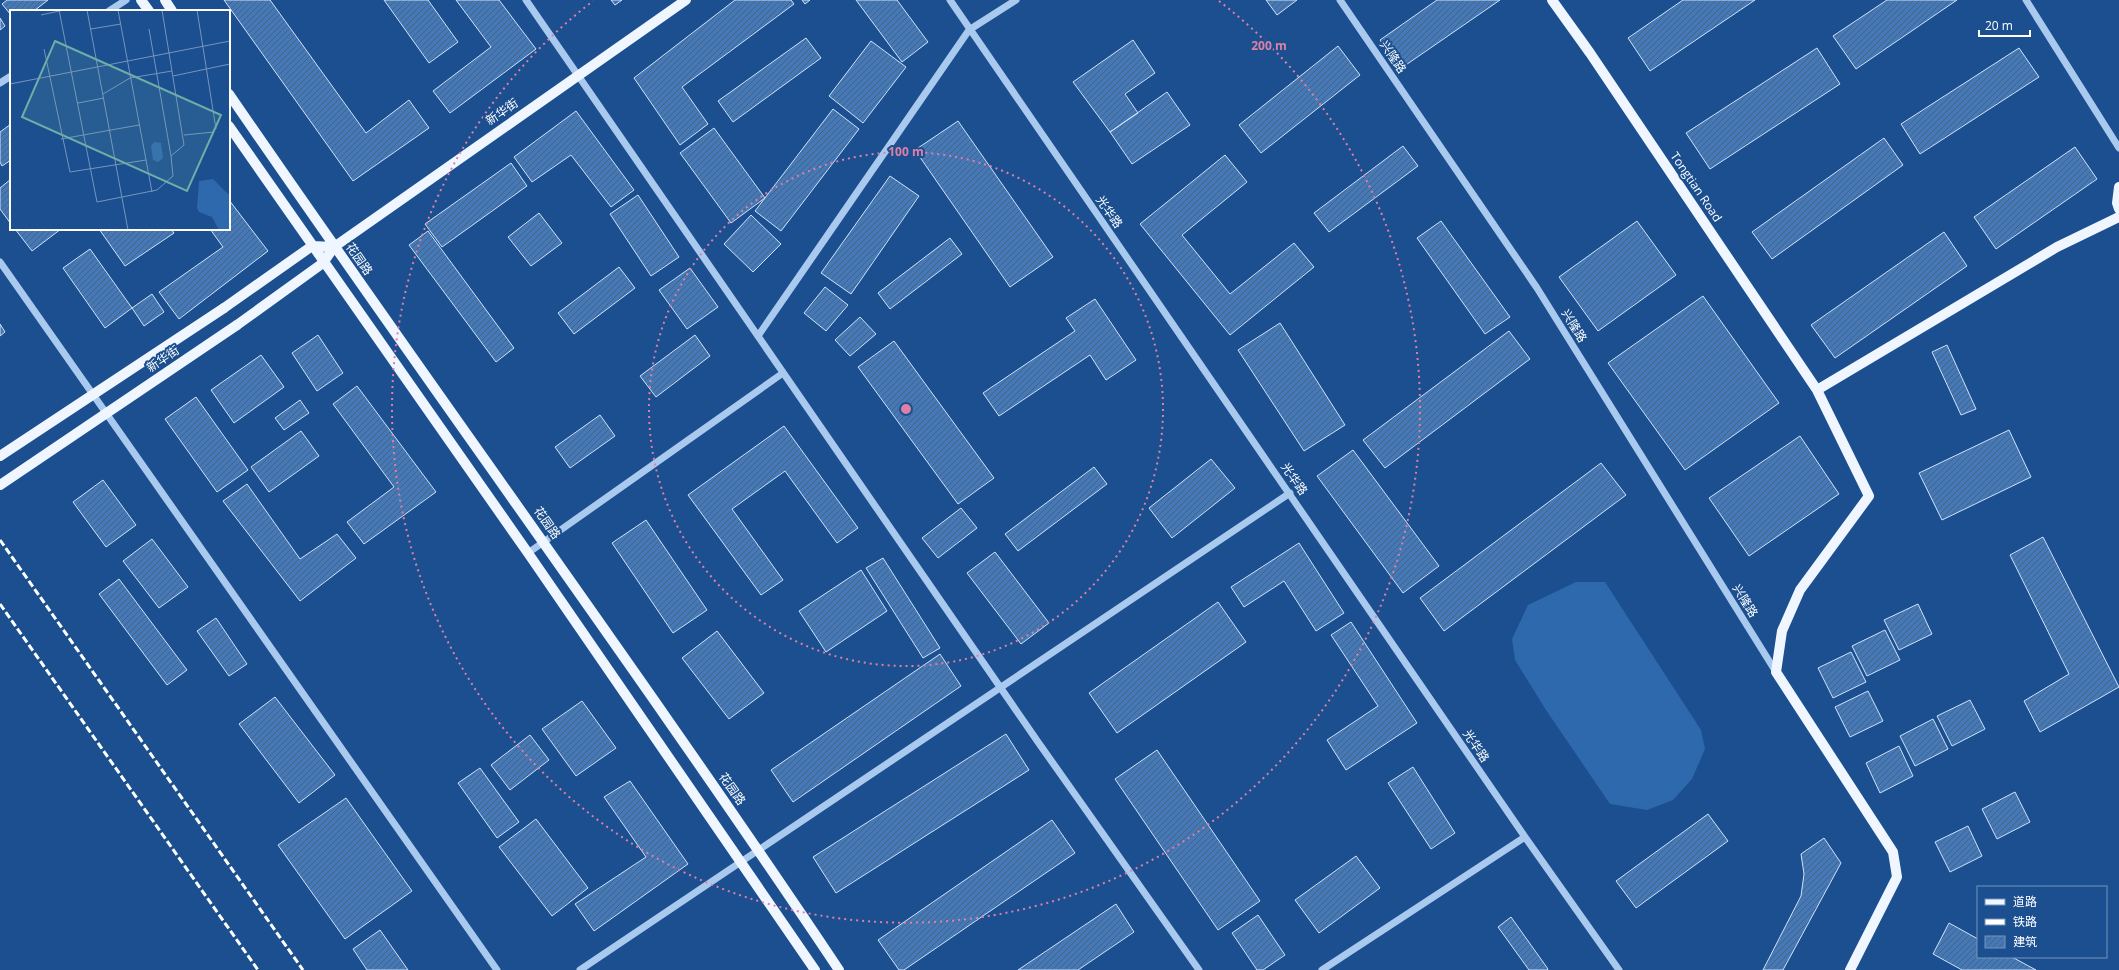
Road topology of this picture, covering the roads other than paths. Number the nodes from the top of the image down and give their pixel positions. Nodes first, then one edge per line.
1 (126, 0) edge
2 (141, 0) edge
3 (165, 0) edge
4 (526, 0) edge
5 (686, 0) edge
6 (950, 0) edge
7 (1016, 0) edge
8 (1340, 0) edge
9 (1552, 0) edge
10 (2026, 0) edge
11 (111, 10) edge
12 (148, 10) edge
13 (171, 10) edge
14 (970, 30) junction
15 (578, 75) junction
16 (10, 77) edge
17 (0, 83) edge
18 (230, 95) edge
19 (230, 127) edge
20 (2119, 148) edge
21 (2119, 187) edge
22 (2119, 209) edge
23 (2119, 217) edge
24 (312, 246) junction
25 (334, 247) junction
26 (0, 262) edge
27 (323, 263) junction
28 (758, 336) junction
29 (783, 373) junction
30 (1817, 390) junction
31 (0, 456) edge
32 (0, 485) edge
33 (1290, 493) junction
34 (544, 542) junction
35 (528, 553) junction
36 (1776, 672) junction
37 (1001, 688) junction
38 (1525, 837) junction
39 (760, 851) junction
40 (742, 863) junction
41 (497, 970) edge
42 (580, 970) edge
43 (815, 970) edge
44 (839, 970) edge
45 (1199, 970) edge
46 (1322, 970) edge
47 (1619, 970) edge
48 (1850, 970) edge

1 - 11 street
2 - 12 main road
3 - 13 main road
4 - 15 street
5 - 15 main road, 新华街
6 - 14 street, 光华路
7 - 14 street
8 - 36 street, 兴隆路
9 - 30 main road, Tongtian Road
10 - 20 street
14 - 28 street
14 - 33 street, 光华路
15 - 25 main road, 新华街
15 - 28 street
16 - 17 street
18 - 25 main road, 花园路
19 - 24 main road
21 - 22 main road
23 - 30 main road
24 - 25 main road
24 - 27 main road
24 - 31 main road, 新华街, bridge
25 - 27 main road, 新华街
25 - 34 main road, 花园路
26 - 41 street
27 - 32 main road, 新华街, bridge
27 - 35 main road
28 - 29 street
29 - 34 street
29 - 37 street
30 - 36 main road, Tongtian Road
33 - 37 street
33 - 38 street, 光华路
34 - 35 street
34 - 39 main road, 花园路
35 - 40 main road
36 - 48 main road
37 - 39 street
37 - 45 street
38 - 46 street
38 - 47 street, 光华路
39 - 40 street
39 - 44 main road, 花园路
40 - 42 street
40 - 43 main road

